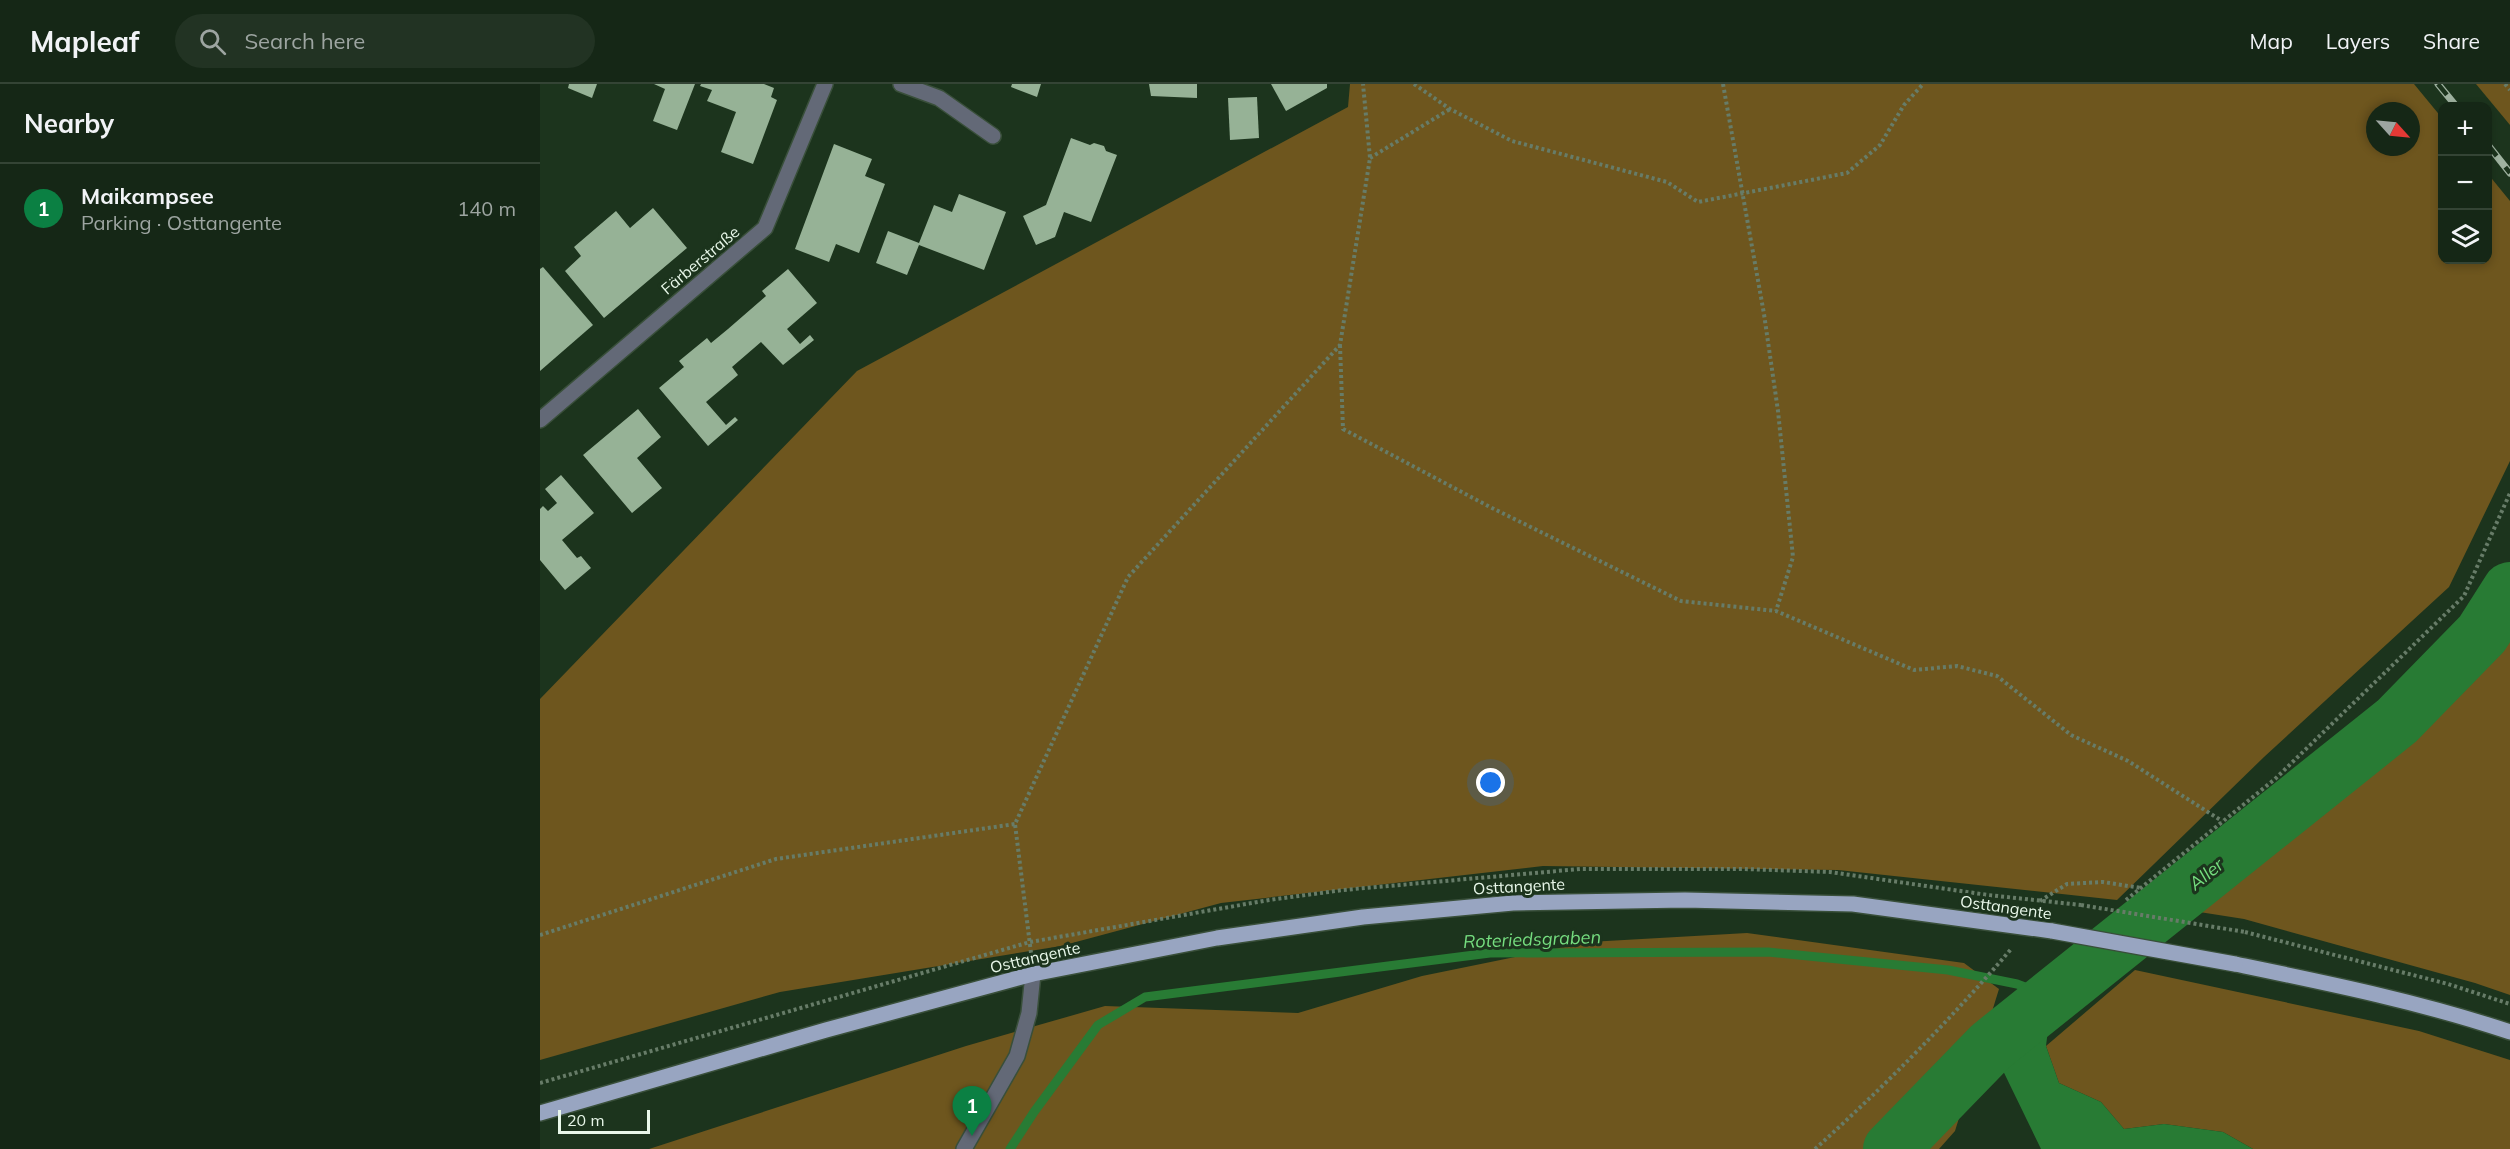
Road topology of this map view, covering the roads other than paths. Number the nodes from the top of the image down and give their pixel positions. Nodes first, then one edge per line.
1 (825, 84) edge
2 (901, 84) edge
3 (993, 136) dead end
4 (540, 420) edge
5 (1033, 975) junction
6 (2510, 1032) edge
7 (540, 1113) edge
8 (964, 1149) edge

1 - 4 street, Färberstraße
2 - 3 street
5 - 6 main road, Osttangente, bridge
5 - 7 main road, Osttangente
5 - 8 street

